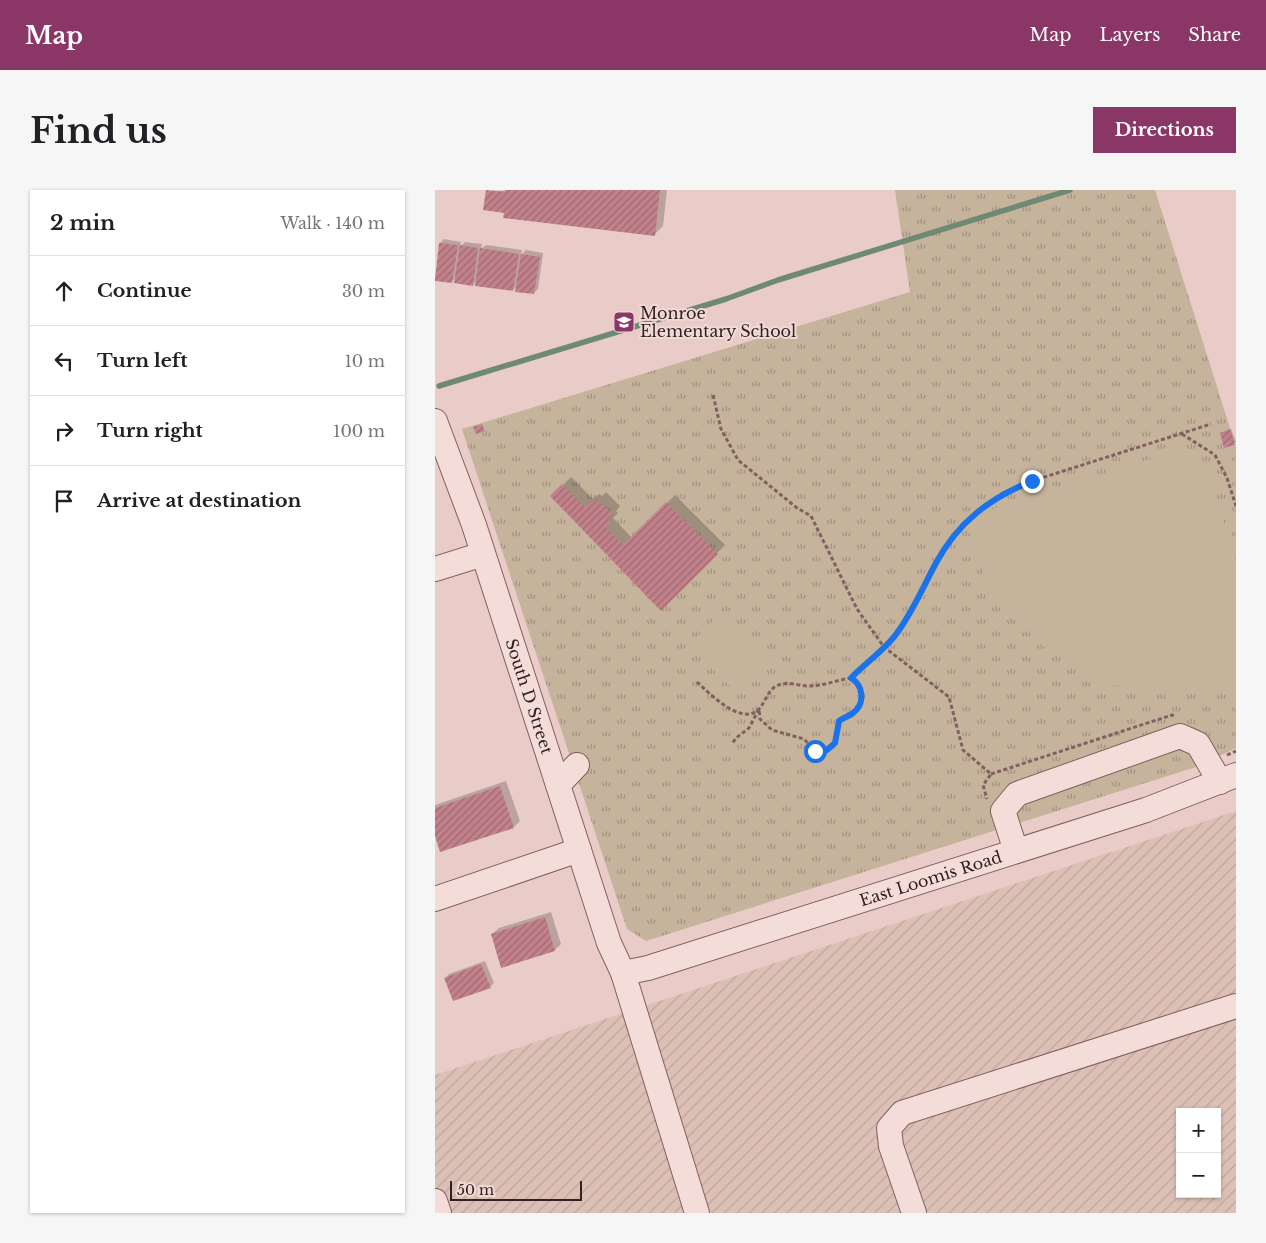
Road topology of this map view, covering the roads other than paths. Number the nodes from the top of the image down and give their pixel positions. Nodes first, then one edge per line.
1 (435, 421) edge
2 (483, 554) junction
3 (435, 569) edge
4 (577, 765) dead end
5 (1228, 779) edge
6 (558, 785) junction
7 (579, 850) junction
8 (1016, 851) junction
9 (435, 899) edge
10 (623, 973) junction
11 (1236, 1006) edge
12 (435, 1200) edge
13 (439, 1213) edge
14 (697, 1213) edge
15 (914, 1213) edge

1 - 2 street, South D Street
2 - 3 street
2 - 6 street, South D Street
4 - 6 street
5 - 8 street, East Loomis Road
5 - 8 street
6 - 7 street, South D Street
7 - 9 street
7 - 10 street, South D Street
8 - 10 street, East Loomis Road
10 - 14 street, South D Street
11 - 15 street
12 - 13 street

